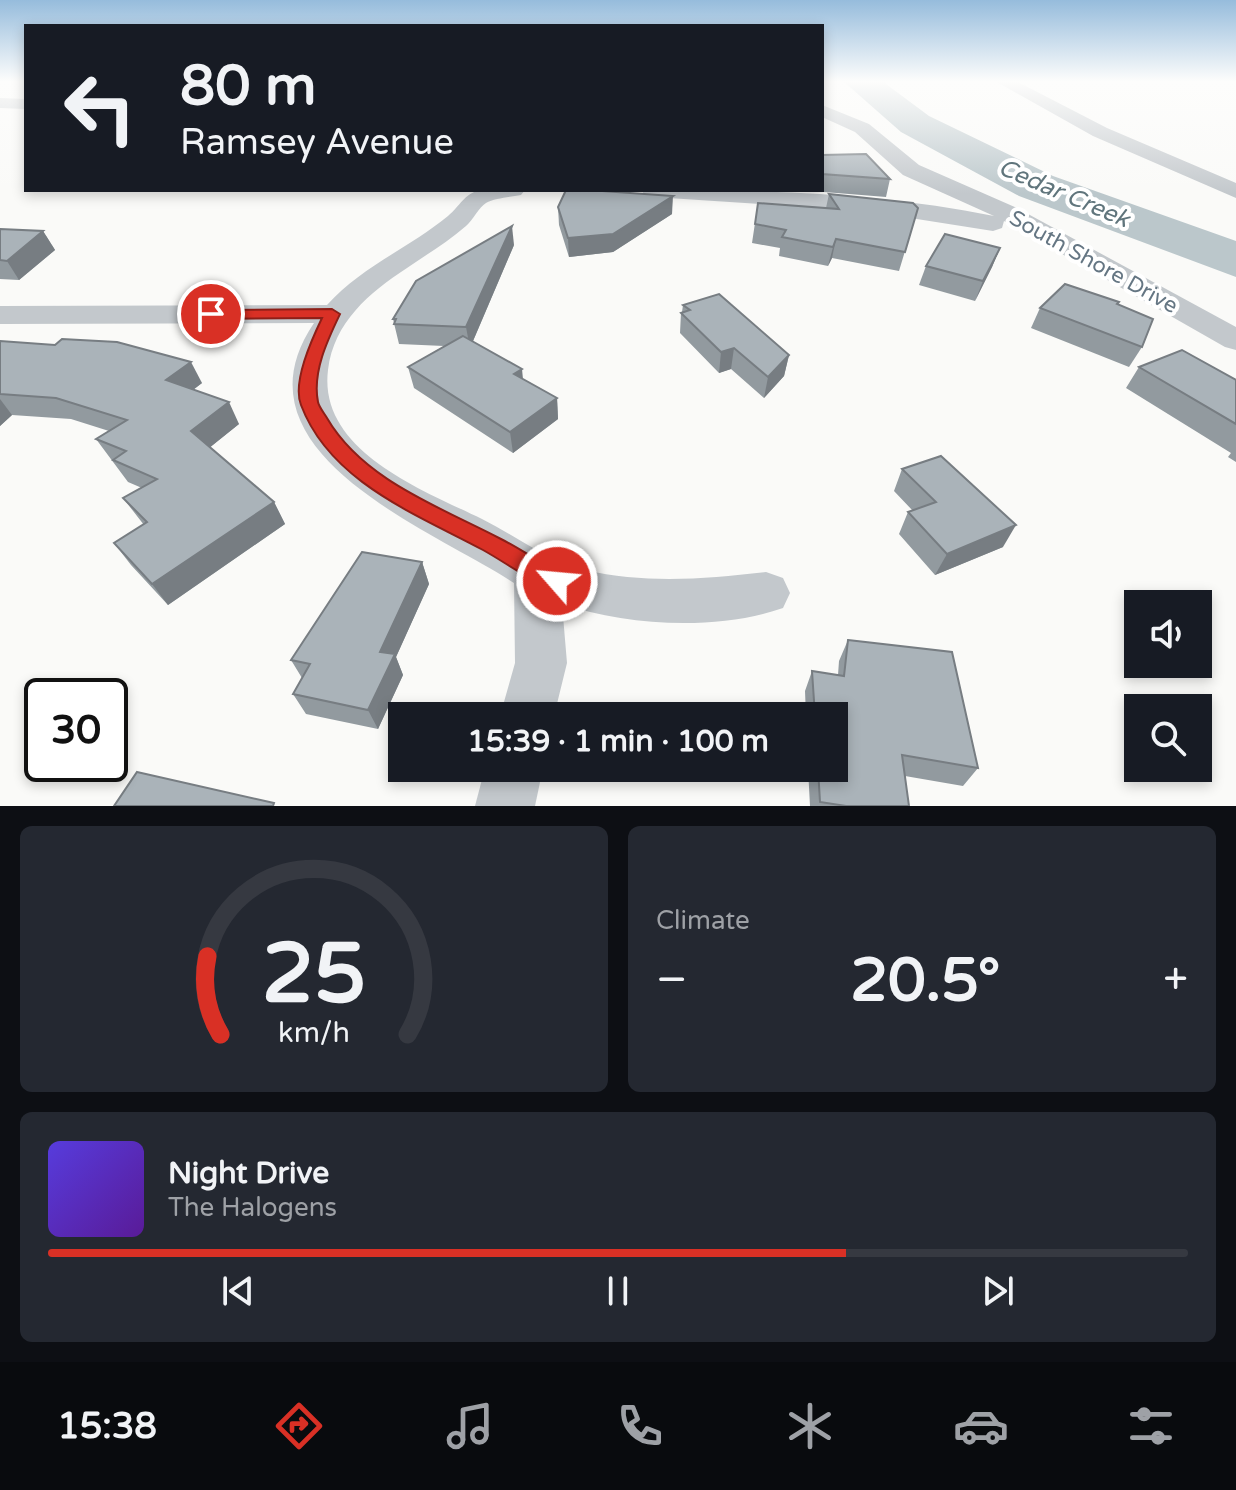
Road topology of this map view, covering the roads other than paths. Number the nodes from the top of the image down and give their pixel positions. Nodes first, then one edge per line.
1 (844, 119) edge
2 (1075, 119) edge
3 (950, 188) junction
4 (1236, 191) edge
5 (492, 192) edge
6 (686, 192) edge
7 (472, 194) edge
8 (930, 211) junction
9 (1049, 235) junction
10 (332, 314) junction
11 (0, 315) edge
12 (1236, 340) edge
13 (537, 573) junction
14 (766, 593) dead end
15 (531, 702) edge
16 (511, 782) edge
17 (505, 806) edge

1 - 3 street, South Shore Drive
2 - 4 street
3 - 8 street
3 - 9 street, South Shore Drive
5 - 7 street
6 - 8 street
7 - 10 street
8 - 9 street
9 - 12 street, South Shore Drive
10 - 11 street
10 - 13 street
13 - 14 street
13 - 15 street
16 - 17 street

